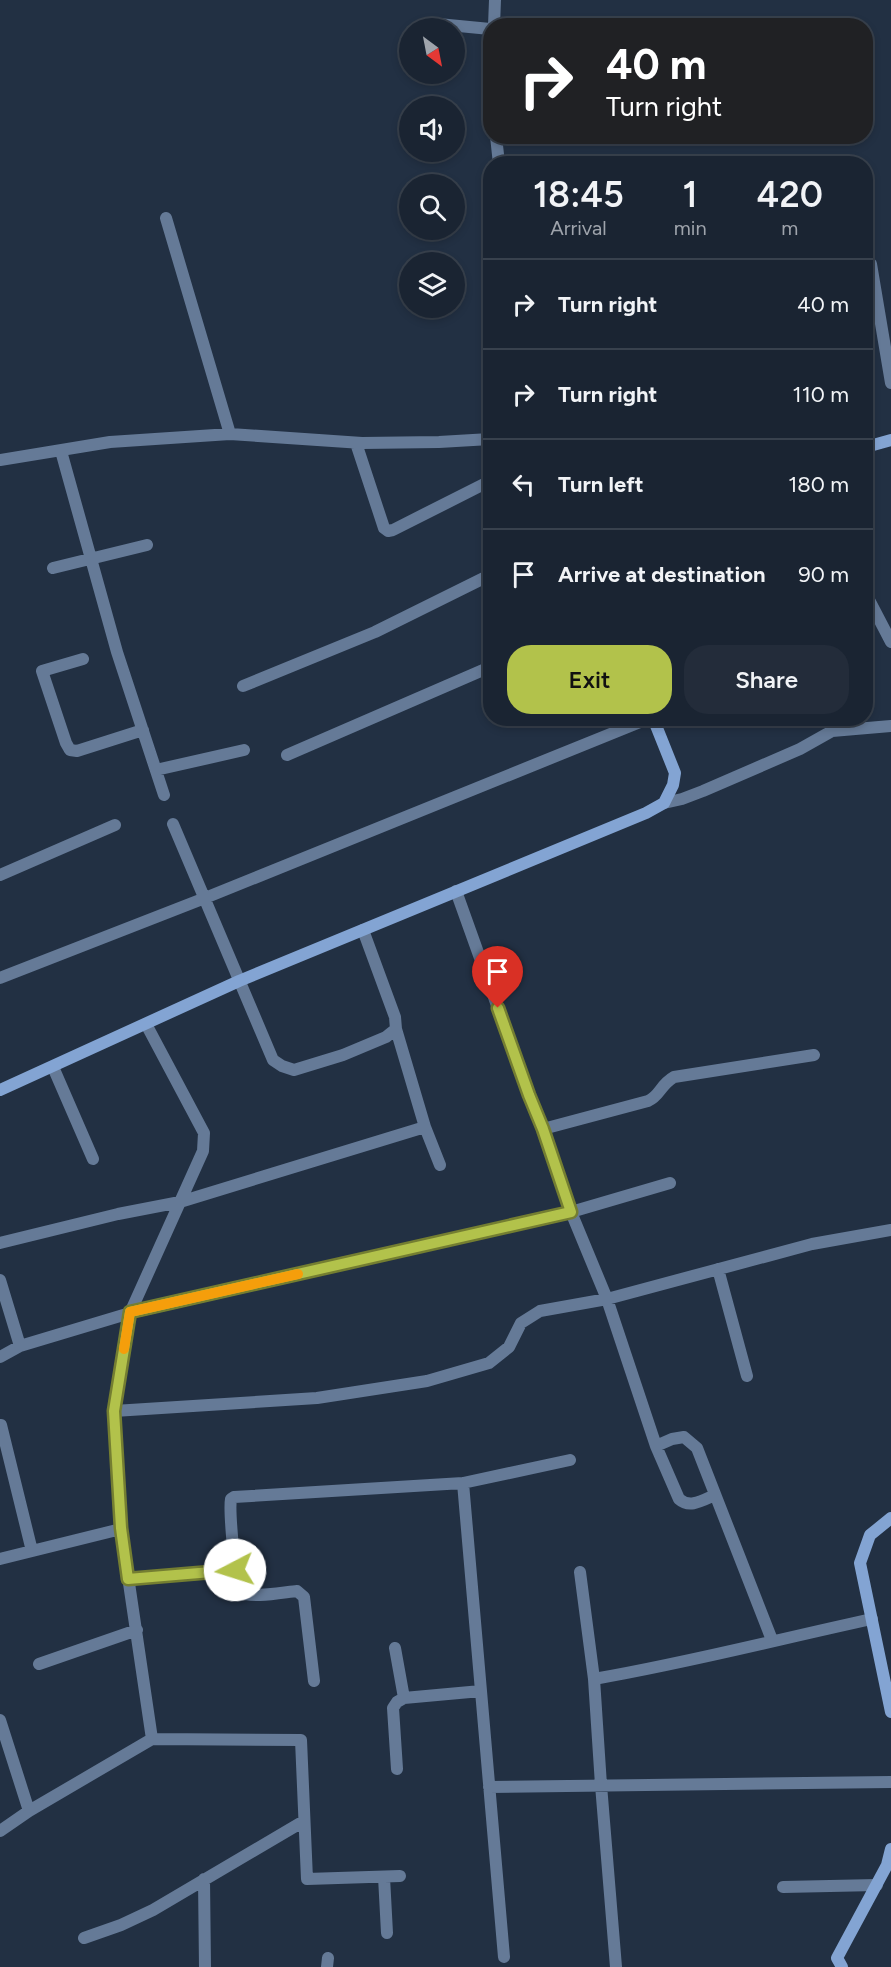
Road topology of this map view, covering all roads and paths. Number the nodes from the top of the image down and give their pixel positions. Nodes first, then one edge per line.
1 (495, 0) edge
2 (494, 18) edge
3 (465, 27) edge
4 (483, 28) edge
5 (166, 218) dead end
6 (873, 276) edge
7 (891, 383) edge
8 (230, 434) junction
9 (483, 439) edge
10 (891, 440) edge
11 (356, 442) junction
12 (873, 445) edge
13 (61, 451) junction
14 (0, 460) edge
15 (483, 485) edge
16 (147, 545) dead end
17 (91, 559) junction
18 (53, 568) dead end
19 (483, 578) edge
20 (873, 607) edge
21 (891, 642) edge
22 (83, 659) dead end
23 (483, 670) edge
24 (243, 686) dead end
25 (631, 726) edge
26 (654, 726) edge
27 (830, 726) edge
28 (891, 726) edge
29 (142, 730) junction
30 (832, 731) junction
31 (244, 750) dead end
32 (287, 755) dead end
33 (156, 770) junction
34 (164, 795) dead end
35 (664, 803) junction
36 (173, 824) dead end
37 (115, 825) dead end
38 (0, 875) edge
39 (456, 891) junction
40 (205, 898) junction
41 (363, 930) junction
42 (0, 978) edge
43 (238, 981) junction
44 (146, 1024) junction
45 (396, 1029) junction
46 (814, 1055) dead end
47 (53, 1067) junction
48 (0, 1090) edge
49 (425, 1127) junction
50 (543, 1129) junction
51 (93, 1159) dead end
52 (440, 1166) dead end
53 (670, 1183) dead end
54 (180, 1202) junction
55 (571, 1212) junction
56 (891, 1230) edge
57 (0, 1243) edge
58 (718, 1269) junction
59 (0, 1280) edge
60 (607, 1299) junction
61 (130, 1312) junction
62 (20, 1346) junction
63 (0, 1357) edge
64 (747, 1376) dead end
65 (114, 1411) junction
66 (1, 1425) edge
67 (656, 1446) junction
68 (570, 1460) dead end
69 (463, 1483) junction
70 (715, 1495) junction
71 (891, 1518) edge
72 (121, 1528) junction
73 (32, 1551) junction
74 (0, 1559) edge
75 (235, 1570) junction
76 (580, 1572) dead end
77 (128, 1579) junction
78 (872, 1619) junction
79 (137, 1630) junction
80 (772, 1640) junction
81 (395, 1648) dead end
82 (39, 1664) dead end
83 (594, 1679) junction
84 (314, 1681) dead end
85 (481, 1691) junction
86 (404, 1698) junction
87 (891, 1712) edge
88 (1, 1724) edge
89 (152, 1739) junction
90 (397, 1769) dead end
91 (891, 1782) edge
92 (601, 1785) junction
93 (489, 1787) junction
94 (29, 1811) junction
95 (304, 1821) junction
96 (0, 1831) edge
97 (891, 1849) edge
98 (400, 1876) dead end
99 (384, 1877) junction
100 (204, 1878) junction
101 (877, 1885) junction
102 (783, 1887) dead end
103 (387, 1933) dead end
104 (84, 1938) dead end
105 (504, 1957) dead end
106 (205, 1967) edge
107 (616, 1967) edge
108 (842, 1967) edge

1 - 2 street
3 - 4 street
5 - 8 street
6 - 7 street
8 - 11 street
8 - 13 street
9 - 11 street
10 - 12 street
11 - 15 street
13 - 14 street
13 - 17 street
16 - 17 street
17 - 18 street
17 - 29 street
19 - 24 street
20 - 21 street
22 - 29 street
23 - 32 street
25 - 40 street
26 - 35 street
27 - 30 street
28 - 30 street
29 - 33 street
30 - 35 street
31 - 33 street
33 - 34 street
35 - 39 street
36 - 40 street
37 - 38 street
39 - 41 street
39 - 50 street
40 - 42 street
40 - 43 street
41 - 43 street
41 - 45 street
43 - 44 street
43 - 45 street
44 - 47 street
44 - 54 street
45 - 49 street
46 - 50 street
47 - 48 street
47 - 51 street
49 - 52 street
49 - 54 street
50 - 55 street
53 - 55 street
54 - 57 street
54 - 61 street
55 - 60 street
55 - 61 street
56 - 58 street
58 - 60 street
58 - 64 street
59 - 62 street
60 - 65 street
60 - 67 street
61 - 62 street
61 - 65 street
62 - 63 street
65 - 72 street
66 - 73 street
67 - 70 street
67 - 70 street
68 - 69 street
69 - 75 street
69 - 85 street
70 - 80 street
71 - 78 street
72 - 73 street
72 - 77 street
73 - 74 street
75 - 77 street
75 - 84 street
76 - 83 street
77 - 79 street
78 - 80 street
78 - 87 street
79 - 82 street
79 - 89 street
80 - 83 street
81 - 86 street
83 - 92 street
85 - 86 street
85 - 93 street
86 - 90 street
88 - 94 street
89 - 94 street
89 - 95 street
91 - 92 street
92 - 93 street
92 - 107 street
93 - 105 street
94 - 96 street
95 - 99 street
95 - 100 street
97 - 101 street
98 - 99 street
99 - 103 street
100 - 104 street
100 - 106 street
101 - 102 street
101 - 108 street

